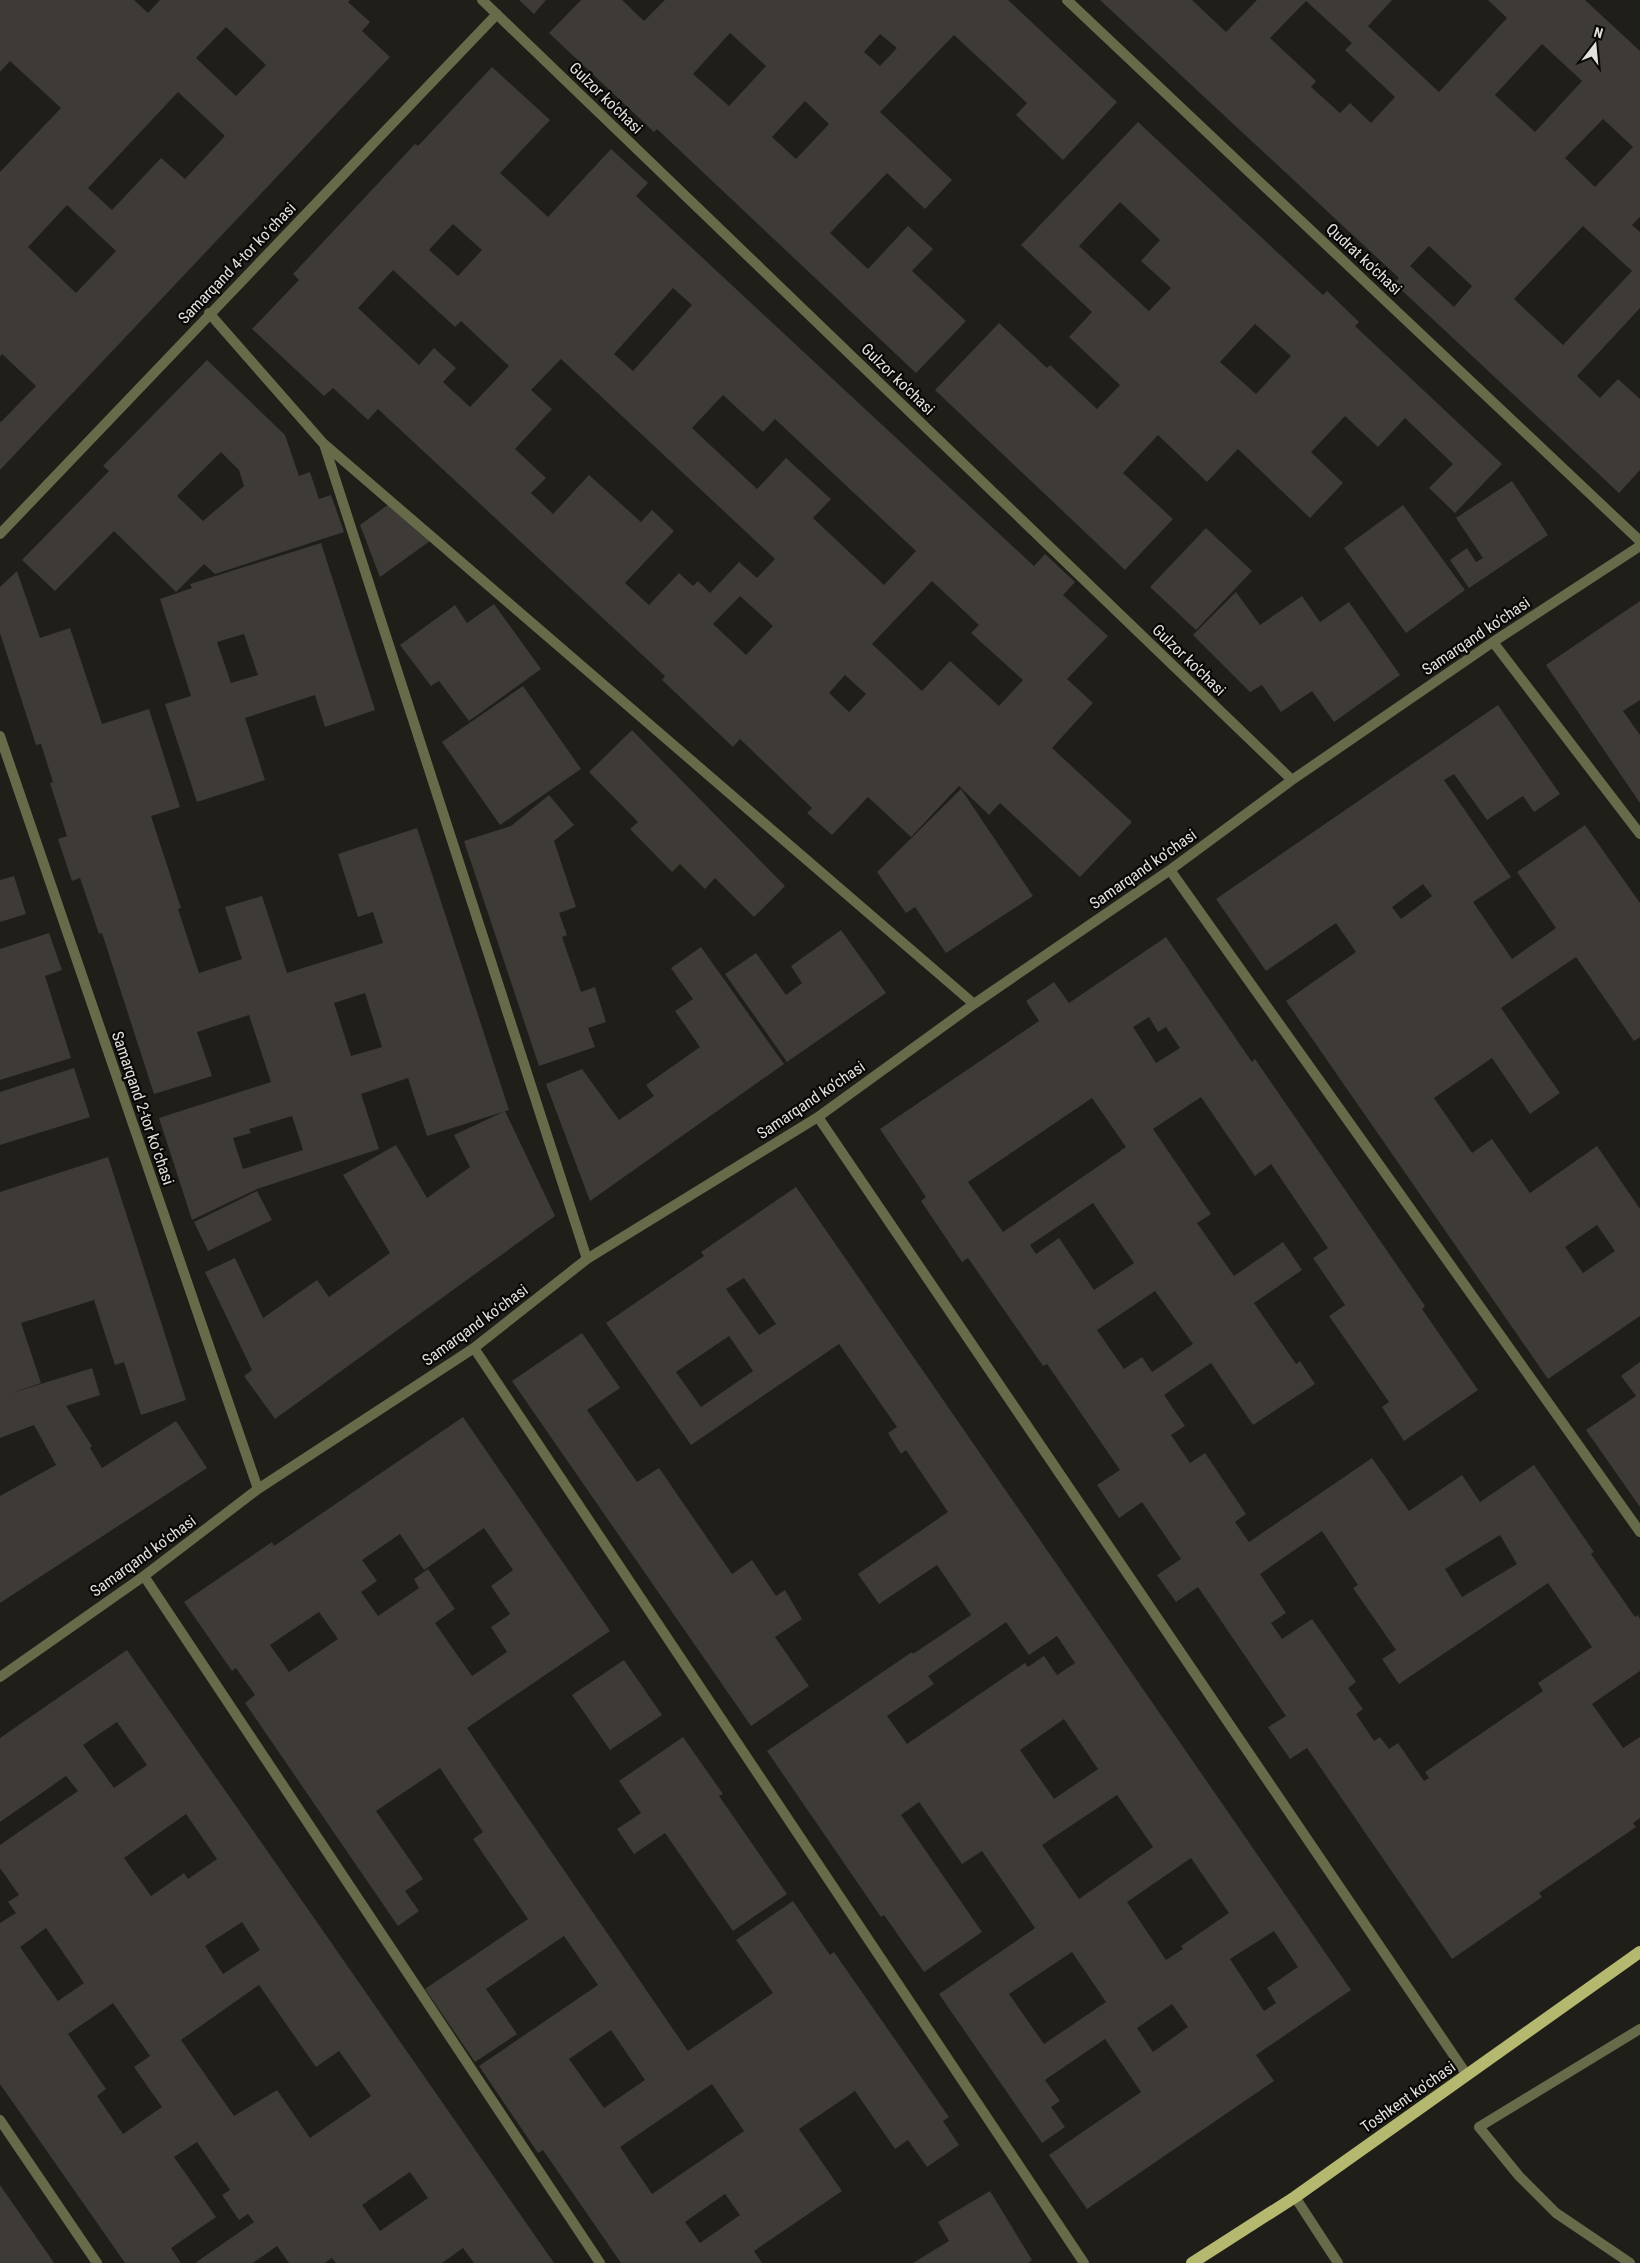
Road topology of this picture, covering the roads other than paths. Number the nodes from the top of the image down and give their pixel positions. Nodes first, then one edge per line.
1 (482, 0) edge
2 (1067, 0) edge
3 (497, 14) junction
4 (209, 313) junction
5 (324, 443) junction
6 (0, 534) edge
7 (1640, 541) edge
8 (1640, 546) edge
9 (1493, 642) junction
10 (0, 736) edge
11 (1292, 780) junction
12 (1640, 834) edge
13 (1170, 870) junction
14 (974, 1004) junction
15 (818, 1117) junction
16 (587, 1258) junction
17 (474, 1348) junction
18 (258, 1489) junction
19 (1640, 1532) edge
20 (144, 1576) junction
21 (0, 1678) edge
22 (1640, 1952) edge
23 (1640, 2029) edge
24 (1467, 2075) junction
25 (0, 2120) edge
26 (1295, 2197) junction
27 (97, 2263) edge
28 (600, 2263) edge
29 (1084, 2263) edge
30 (1192, 2263) edge
31 (1338, 2263) edge
32 (1630, 2263) edge

1 - 3 street, Gulzor ko'chasi
2 - 7 street, Qudrat ko'chasi
3 - 4 street, Samarqand 4-tor koʻchasi
3 - 11 street, Gulzor ko'chasi
4 - 5 street
4 - 6 street, Samarqand 4-tor koʻchasi
5 - 14 street
5 - 16 street
8 - 9 street, Samarqand ko‘chasi
9 - 11 street, Samarqand ko‘chasi
9 - 12 street
10 - 18 street, Samarqand 2-tor koʻchasi
11 - 13 street, Samarqand ko‘chasi
13 - 14 street, Samarqand ko‘chasi
13 - 19 street
14 - 15 street, Samarqand ko‘chasi
15 - 16 street, Samarqand ko‘chasi
15 - 24 street
16 - 17 street, Samarqand ko‘chasi
17 - 18 street, Samarqand ko‘chasi
17 - 29 street
18 - 20 street, Samarqand ko‘chasi
20 - 21 street, Samarqand ko‘chasi
20 - 28 street
22 - 24 main road, Toshkent ko'chasi
23 - 32 street
24 - 26 main road, Toshkent ko'chasi
25 - 27 street
26 - 30 main road, Toshkent ko'chasi
26 - 31 street

